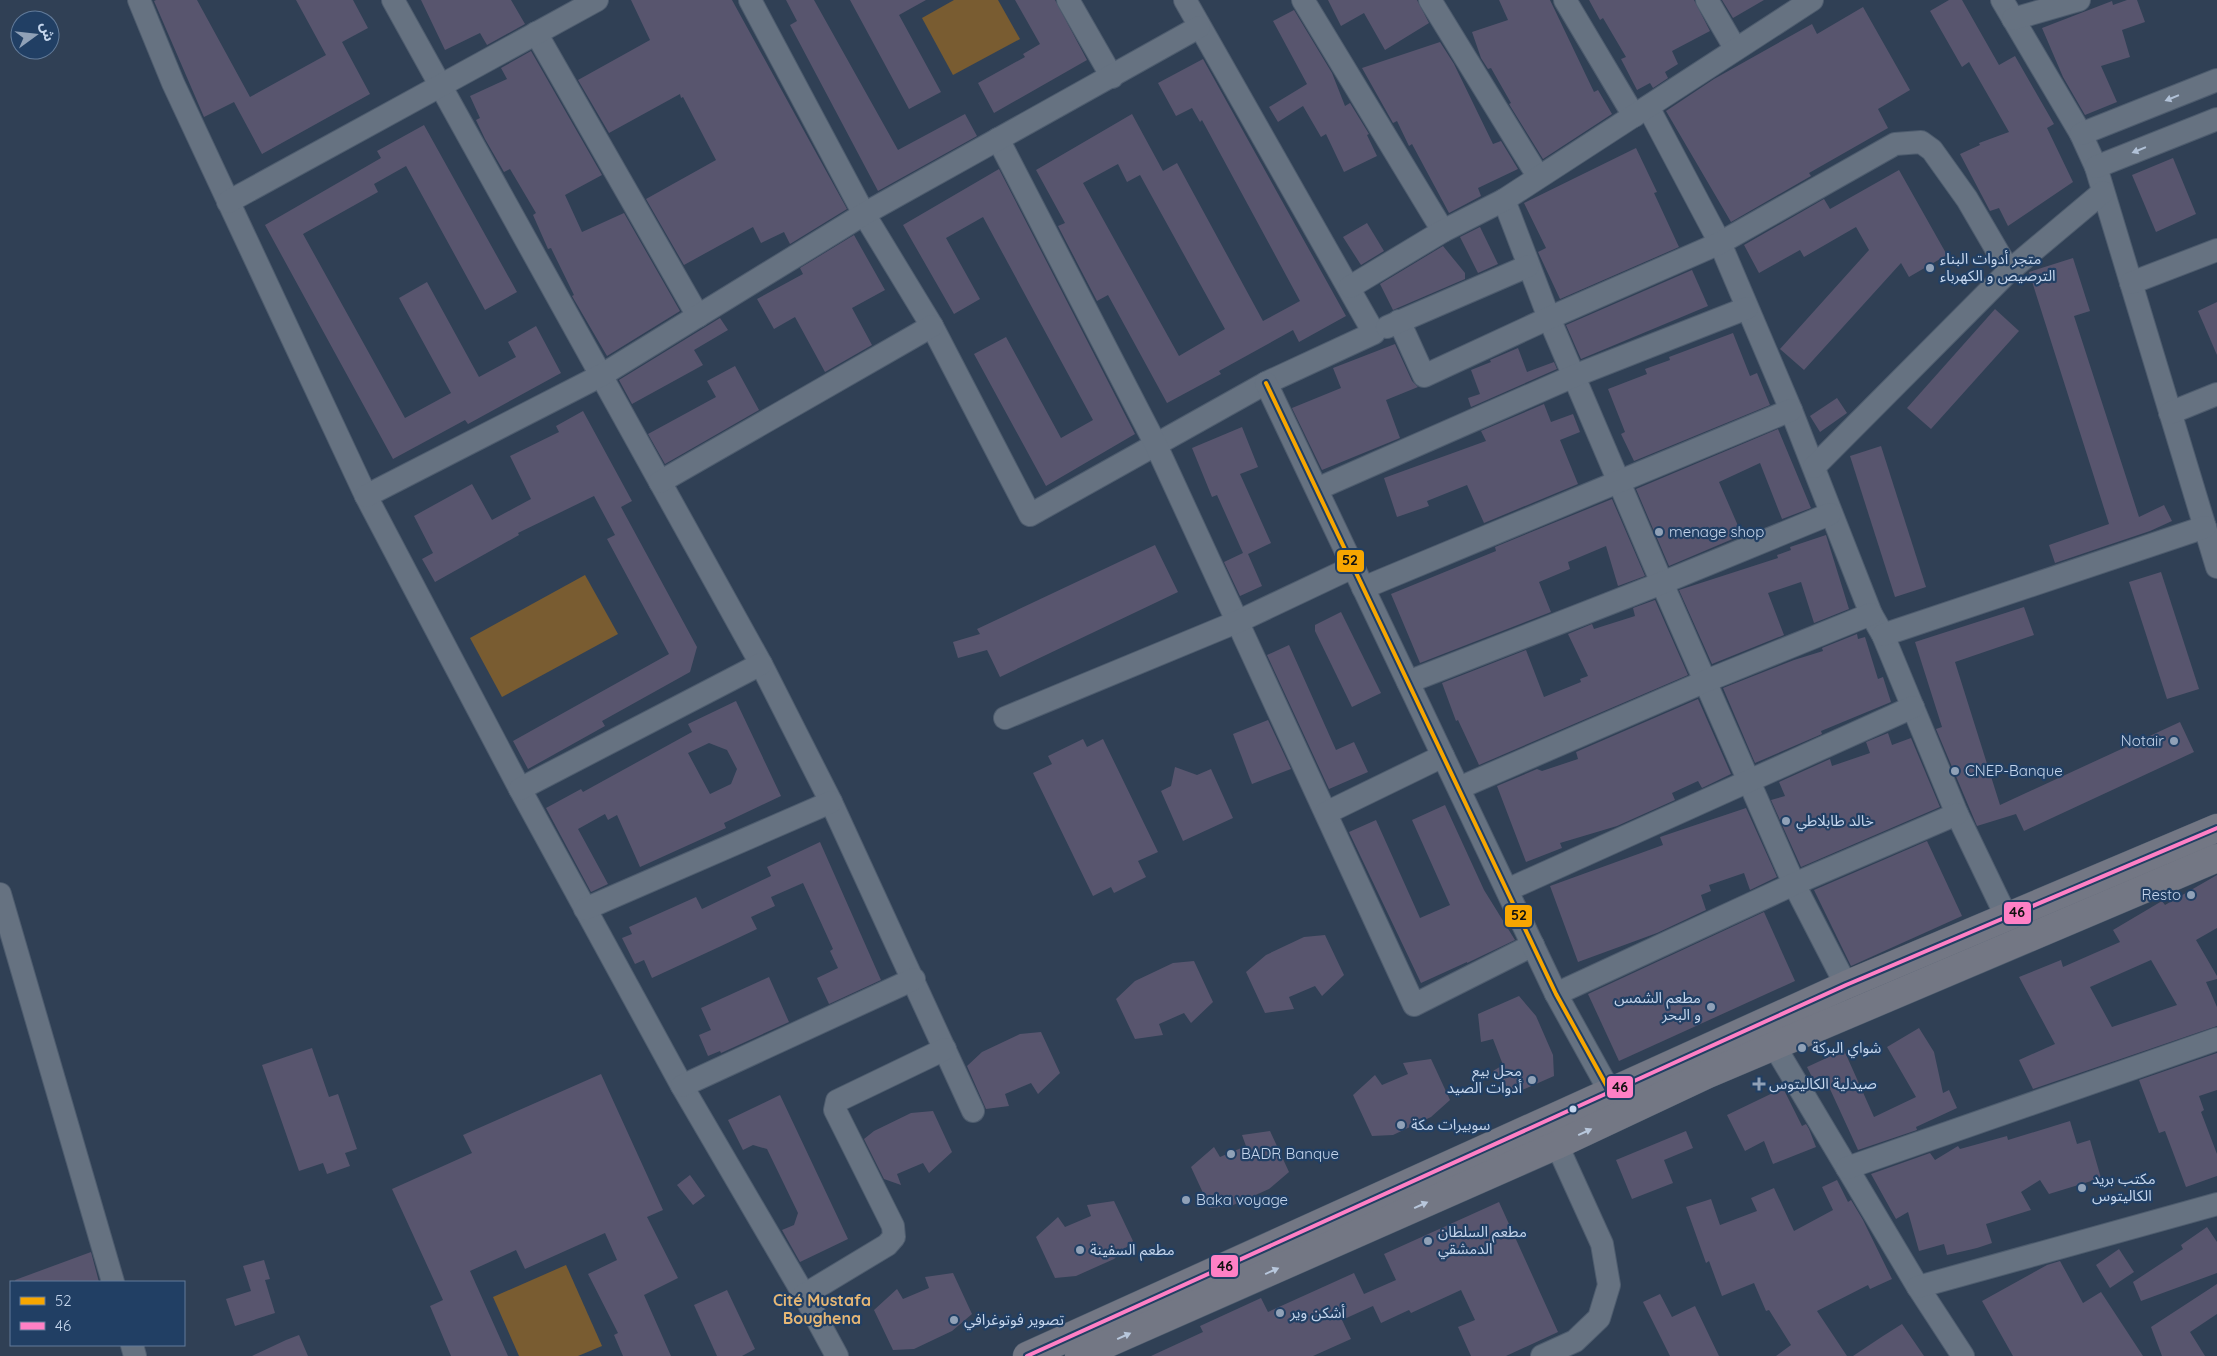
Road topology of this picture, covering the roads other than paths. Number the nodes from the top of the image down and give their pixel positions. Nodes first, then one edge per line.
1 (139, 0) edge
2 (393, 0) edge
3 (597, 0) edge
4 (750, 0) edge
5 (1068, 0) edge
6 (1185, 0) edge
7 (1303, 0) edge
8 (1430, 0) edge
9 (1566, 0) edge
10 (1707, 0) edge
11 (1812, 0) edge
12 (2079, 0) edge
13 (2008, 9) edge
14 (1199, 27) junction
15 (536, 33) junction
16 (1735, 48) junction
17 (1112, 77) junction
18 (2217, 80) edge
19 (440, 86) junction
20 (1641, 111) junction
21 (2217, 119) edge
22 (2081, 134) junction
23 (998, 139) junction
24 (2096, 167) junction
25 (1538, 176) junction
26 (2103, 192) junction
27 (1504, 200) junction
28 (228, 202) junction
29 (864, 214) junction
30 (1443, 231) junction
31 (1720, 243) junction
32 (2217, 250) edge
33 (1528, 266) junction
34 (2009, 271) junction
35 (2130, 284) junction
36 (1350, 287) junction
37 (1747, 308) junction
38 (698, 316) junction
39 (1549, 318) junction
40 (1399, 321) junction
41 (932, 326) junction
42 (1374, 333) junction
43 (602, 375) junction
44 (1574, 376) junction
45 (1266, 382) junction
46 (2217, 394) edge
47 (1791, 410) junction
48 (2170, 413) junction
49 (1155, 443) junction
50 (1814, 467) junction
51 (660, 482) junction
52 (1619, 482) junction
53 (1317, 489) junction
54 (366, 496) junction
55 (1830, 514) junction
56 (2205, 527) junction
57 (1353, 567) junction
58 (2217, 567) edge
59 (1662, 583) junction
60 (1363, 588) junction
61 (1871, 614) junction
62 (1239, 621) junction
63 (1883, 635) junction
64 (761, 664) junction
65 (1706, 681) junction
66 (1408, 682) junction
67 (1913, 707) junction
68 (1005, 718) dead end
69 (1443, 756) junction
70 (1749, 780) junction
71 (1458, 788) junction
72 (520, 789) junction
73 (831, 802) junction
74 (1326, 813) junction
75 (1957, 814) junction
76 (2217, 828) edge
77 (2217, 858) edge
78 (1794, 884) junction
79 (1507, 890) junction
80 (0, 894) edge
81 (585, 908) junction
82 (2007, 918) junction
83 (1533, 945) junction
84 (914, 979) junction
85 (1846, 985) junction
86 (1556, 994) junction
87 (1758, 1025) junction
88 (2217, 1039) edge
89 (1775, 1047) junction
90 (945, 1049) junction
91 (682, 1086) junction
92 (1609, 1090) junction
93 (974, 1111) dead end
94 (1557, 1145) junction
95 (1847, 1168) junction
96 (2217, 1204) edge
97 (114, 1281) edge
98 (1918, 1287) junction
99 (804, 1295) junction
100 (836, 1356) edge
101 (1027, 1356) edge
102 (1079, 1356) edge
103 (1542, 1356) edge
104 (1963, 1356) edge

1 - 28 street
2 - 19 street
3 - 15 street
4 - 29 street
5 - 17 street
6 - 14 street
7 - 30 street
8 - 25 street
9 - 20 street
10 - 16 street
11 - 16 street
12 - 13 street
13 - 22 street
14 - 17 street
14 - 36 street
15 - 19 street
15 - 38 street
16 - 20 street
17 - 23 street
18 -> 22 street
19 - 28 street
19 - 43 street
20 - 25 street
20 - 31 street
21 -> 24 street
22 - 24 street
23 - 29 street
23 - 49 street
24 - 26 street
25 - 27 street
26 - 34 street
26 - 35 street
27 - 30 street
27 - 33 street
28 - 54 street
29 - 38 street
29 - 41 street
30 - 36 street
31 - 34 street
31 - 37 street
31 - 39 street
32 - 35 street
33 - 39 street
33 - 40 street
34 - 50 street
35 - 48 street
36 - 42 street
37 - 44 street
37 - 47 street
38 - 43 street
39 - 40 street
39 - 44 street
40 - 42 street
41 - 49 street
41 - 51 street
42 - 45 street
43 - 51 street
43 - 54 street
44 - 52 street
44 - 53 street
45 - 49 street
45 - 53 street
46 - 48 street
47 - 50 street
47 - 52 street
48 - 56 street
49 - 62 street
50 - 55 street
51 - 64 street
52 - 59 street
52 - 60 street
53 - 57 street
54 - 72 street
55 - 59 street
55 - 61 street
56 - 58 street
56 - 63 street
57 - 60 street
57 - 62 street
59 - 65 street
59 - 66 street
60 - 66 street
61 - 63 street
61 - 65 street
62 - 68 street
62 - 74 street
63 - 67 street
64 - 72 street
64 - 73 street
65 - 70 street
65 - 71 street
66 - 69 street
67 - 70 street
67 - 75 street
69 - 71 street
69 - 74 street
70 - 78 street
70 - 79 street
71 - 79 street
72 - 81 street
73 - 81 street
73 - 84 street
74 - 83 street
75 - 78 street
75 - 82 street
76 - 82 main road
77 - 89 main road
78 - 85 street
78 - 86 street
79 - 83 street
80 - 97 street
81 - 91 street
82 - 85 main road
83 - 86 street
84 - 90 street
84 - 91 street
85 - 87 main road
86 - 92 street
87 - 89 street
87 - 92 main road
88 - 95 street
94 -> 89 main road
89 - 95 street
90 - 93 street
90 - 99 street
91 - 99 street
92 - 101 main road
102 -> 94 main road
94 - 103 street
95 - 98 street
96 - 98 street
98 - 104 street
99 - 100 street

